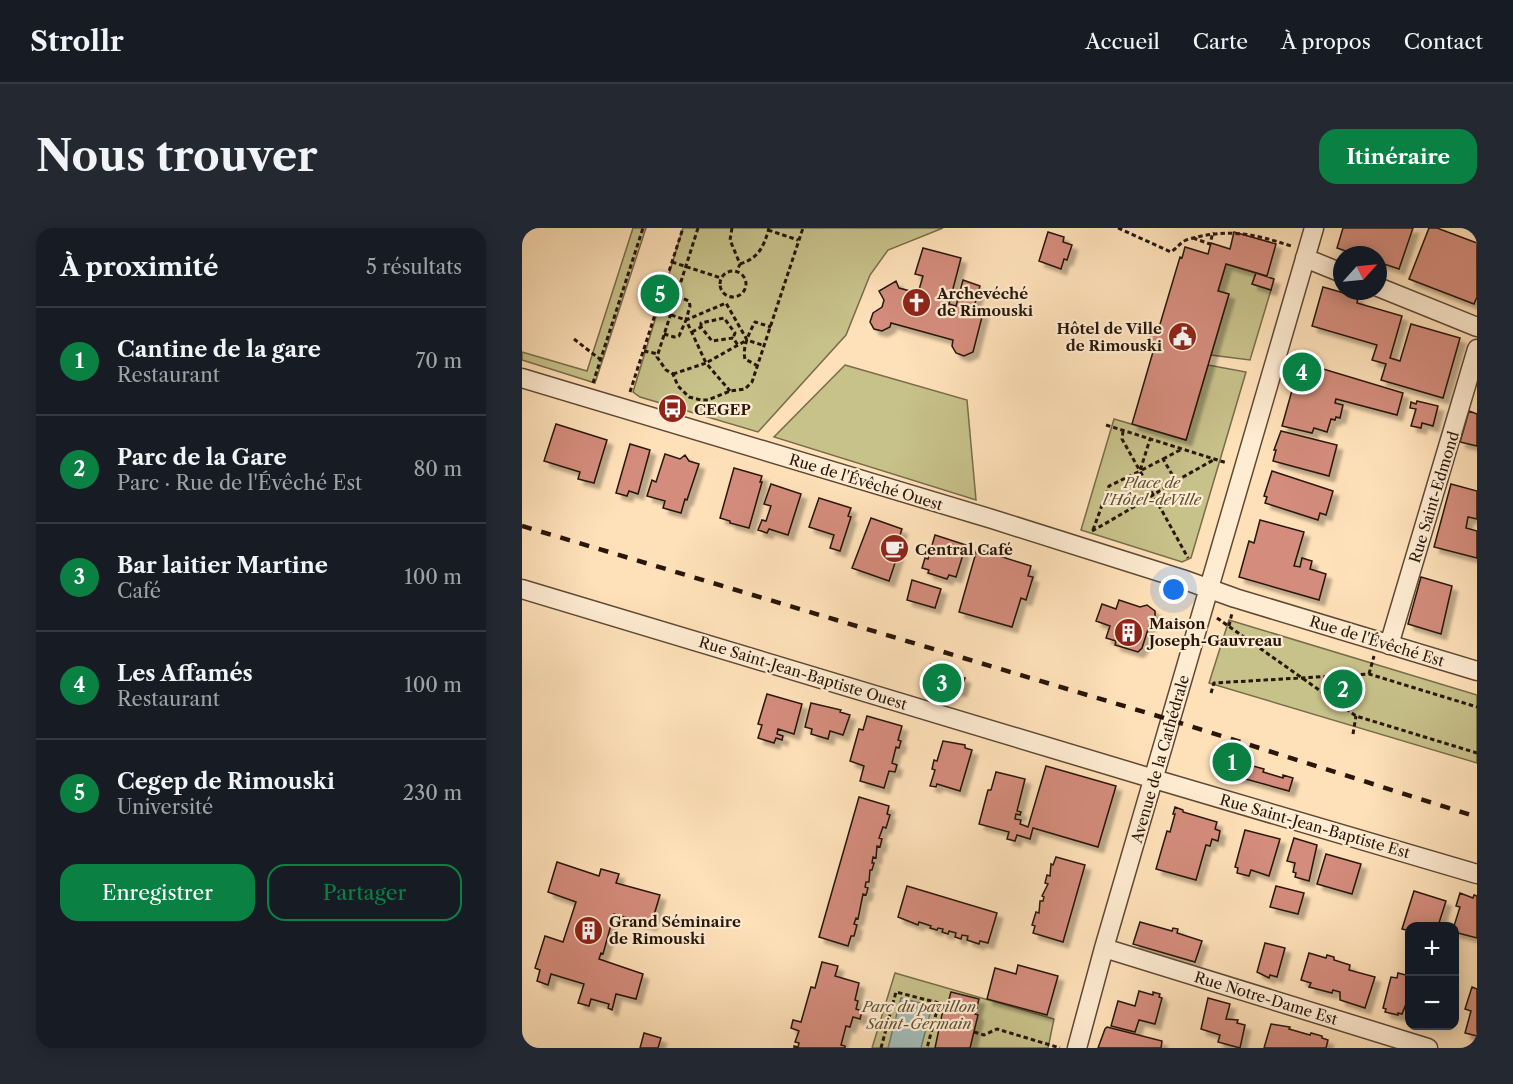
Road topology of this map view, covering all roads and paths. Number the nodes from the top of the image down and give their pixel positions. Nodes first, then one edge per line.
1 (643, 228) edge
2 (683, 228) edge
3 (698, 228) edge
4 (732, 228) edge
5 (803, 228) edge
6 (1118, 228) edge
7 (1314, 228) edge
8 (769, 229) edge
9 (1213, 231) junction
10 (1192, 238) junction
11 (799, 240) junction
12 (1306, 255) junction
13 (672, 262) junction
14 (740, 264) junction
15 (686, 267) junction
16 (1333, 268) edge
17 (737, 271) junction
18 (721, 278) junction
19 (1387, 291) edge
20 (677, 296) junction
21 (728, 296) junction
22 (726, 303) junction
23 (657, 310) junction
24 (671, 314) junction
25 (699, 314) junction
26 (686, 320) junction
27 (701, 325) junction
28 (771, 327) junction
29 (1477, 327) edge
30 (742, 331) junction
31 (692, 332) junction
32 (735, 333) junction
33 (664, 334) junction
34 (732, 338) junction
35 (574, 339) dead end
36 (747, 340) junction
37 (738, 345) junction
38 (765, 346) junction
39 (1477, 349) edge
40 (644, 351) junction
41 (658, 354) junction
42 (601, 360) junction
43 (706, 363) junction
44 (759, 366) junction
45 (673, 374) junction
46 (522, 378) edge
47 (730, 391) junction
48 (588, 398) junction
49 (625, 409) junction
50 (1106, 425) dead end
51 (1123, 430) junction
52 (1150, 439) junction
53 (1182, 449) junction
54 (1163, 459) junction
55 (1215, 459) junction
56 (1243, 468) junction
57 (1140, 471) junction
58 (1176, 481) junction
59 (1153, 495) junction
60 (1188, 558) dead end
61 (1209, 588) junction
62 (522, 589) edge
63 (1229, 626) dead end
64 (1389, 645) junction
65 (1477, 671) edge
66 (1304, 679) junction
67 (1211, 693) dead end
68 (1477, 707) edge
69 (1356, 716) junction
70 (1353, 734) dead end
71 (1477, 753) edge
72 (1154, 779) junction
73 (1477, 874) edge
74 (1104, 948) junction
75 (936, 1012) junction
76 (942, 1014) dead end
77 (932, 1029) junction
78 (938, 1030) dead end
79 (974, 1032) dead end
80 (881, 1048) edge
81 (927, 1048) edge
82 (1062, 1048) edge
83 (1077, 1048) edge
84 (1428, 1048) edge

1 - 42 path
2 - 13 path
3 - 15 path
4 - 14 path
5 - 11 path
6 - 10 path
7 - 12 street, Avenue de la Cathédrale
8 - 11 path
8 - 14 path
9 - 10 path
9 - 10 path
9 - 12 path
11 - 28 path
12 - 16 street
12 - 56 street, Avenue de la Cathédrale
13 - 15 path
13 - 23 path
14 - 17 path
15 - 18 path
15 - 20 path
17 - 18 path
17 - 21 path
18 - 21 path
19 - 29 street
20 - 24 path
20 - 26 path
21 - 22 path
22 - 25 path
22 - 30 path
23 - 24 path
23 - 40 path
24 - 26 path
24 - 33 path
25 - 26 path
25 - 27 path
26 - 31 path
26 - 33 path
27 - 31 path
27 - 32 path
27 - 34 path
28 - 36 path
28 - 38 path
30 - 32 path
30 - 36 path
31 - 43 path
32 - 34 path
33 - 41 path
34 - 37 path
35 - 42 path
36 - 37 path
36 - 38 path
36 - 44 path
37 - 43 path
38 - 44 path
39 - 64 street, Rue Saint-Edmond
40 - 41 path
40 - 49 path
41 - 45 path
42 - 48 path
43 - 45 path
43 - 47 path
44 - 47 path
45 - 47 path
46 - 48 street, Rue de l'Évêché Ouest
48 - 49 street, Rue de l'Évêché Ouest
49 - 61 street, Rue de l'Évêché Ouest
50 - 51 path
51 - 52 path
51 - 57 path
52 - 53 path
52 - 57 path
53 - 54 path
53 - 55 path
54 - 57 path
54 - 58 path
55 - 56 path
55 - 58 path
56 - 61 street, Avenue de la Cathédrale
57 - 59 path
57 - 59 path
58 - 59 path
59 - 60 path
61 - 64 street, Rue de l'Évêché Est
61 - 72 street, Avenue de la Cathédrale
62 - 72 street, Rue Saint-Jean-Baptiste Ouest
63 - 66 path
64 - 65 street, Rue de l'Évêché Est
66 - 67 path
66 - 68 path
66 - 69 path
69 - 70 path
69 - 71 path
72 - 73 street, Rue Saint-Jean-Baptiste Est
72 - 74 street, Avenue de la Cathédrale
74 - 83 street, Avenue de la Cathédrale
74 - 84 street, Rue Notre-Dame Est
75 - 76 path
75 - 77 path
75 - 80 path
77 - 78 path
77 - 81 path
79 - 82 path

